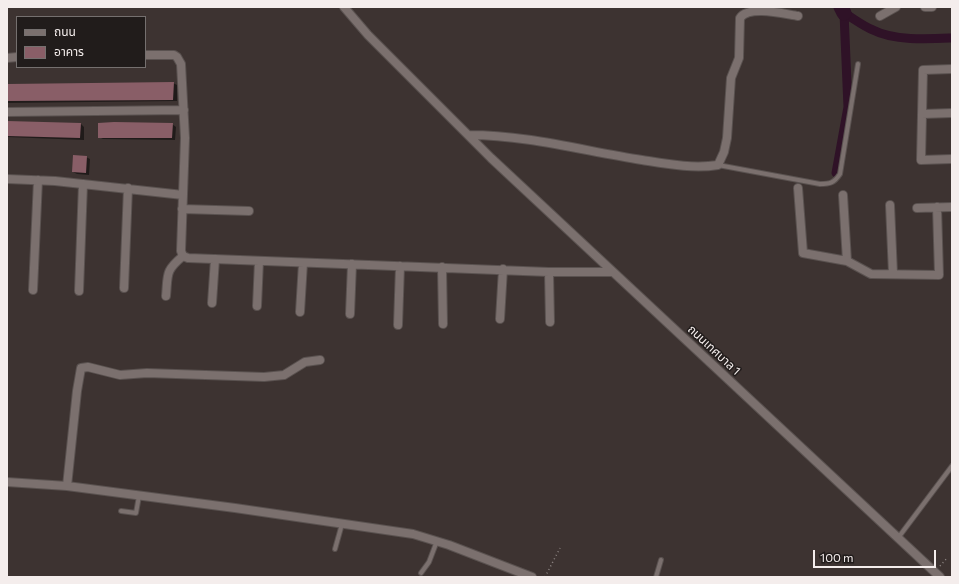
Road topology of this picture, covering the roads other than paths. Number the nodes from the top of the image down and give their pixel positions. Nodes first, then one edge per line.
1 (344, 7) edge
2 (896, 7) edge
3 (925, 7) edge
4 (932, 7) edge
5 (798, 16) dead end
6 (880, 16) dead end
7 (146, 55) edge
8 (858, 64) dead end
9 (952, 68) edge
10 (184, 110) junction
11 (7, 112) edge
12 (952, 112) edge
13 (922, 114) junction
14 (471, 137) junction
15 (952, 159) edge
16 (718, 165) junction
17 (7, 179) edge
18 (38, 180) junction
19 (83, 184) junction
20 (128, 188) junction
21 (798, 188) dead end
22 (183, 194) junction
23 (843, 195) dead end
24 (890, 205) dead end
25 (937, 207) junction
26 (952, 207) edge
27 (917, 208) dead end
28 (182, 209) junction
29 (249, 211) dead end
30 (183, 256) junction
31 (215, 259) junction
32 (260, 261) junction
33 (847, 261) junction
34 (303, 263) junction
35 (352, 264) junction
36 (400, 266) junction
37 (442, 267) junction
38 (503, 269) junction
39 (549, 272) junction
40 (614, 272) junction
41 (893, 274) junction
42 (124, 288) dead end
43 (33, 290) dead end
44 (79, 291) dead end
45 (166, 296) dead end
46 (212, 303) dead end
47 (257, 306) dead end
48 (300, 312) dead end
49 (350, 314) dead end
50 (500, 319) dead end
51 (550, 322) dead end
52 (443, 324) dead end
53 (398, 325) dead end
54 (320, 360) dead end
55 (952, 466) edge
56 (7, 482) edge
57 (67, 486) junction
58 (139, 495) junction
59 (121, 511) dead end
60 (342, 523) junction
61 (898, 538) junction
62 (438, 540) junction
63 (335, 549) dead end
64 (661, 560) dead end
65 (420, 573) dead end
66 (937, 574) edge
67 (529, 576) edge
68 (656, 577) edge

1 - 14 street, ถนนเทศบาล 1
2 - 6 street
3 - 4 street
5 - 16 street
7 - 10 street
8 - 16 lane
9 - 13 street
10 - 11 street
10 - 22 street
12 - 13 street
13 - 15 street
14 - 16 street
14 - 40 street, ถนนเทศบาล 1
17 - 18 street
18 - 19 street
18 - 43 street
19 - 20 street
19 - 44 street
20 - 22 street
20 - 42 street
21 - 33 street
22 - 28 street
23 - 33 street
24 - 41 street
25 - 26 street
25 - 27 street
25 - 41 street
28 - 29 street
28 - 30 street
30 - 31 street
30 - 45 street
31 - 32 street
31 - 46 street
32 - 34 street
32 - 47 street
33 - 41 street
34 - 35 street
34 - 48 street
35 - 36 street
35 - 49 street
36 - 37 street
36 - 53 street
37 - 38 street
37 - 52 street
38 - 39 street
38 - 50 street
39 - 40 street
39 - 51 street
40 - 61 street, ถนนเทศบาล 1
54 - 57 street
55 - 61 lane
56 - 57 street
57 - 58 street
58 - 59 lane
58 - 60 street
60 - 62 street
60 - 63 lane
61 - 66 street, ถนนเทศบาล 1
62 - 65 lane
62 - 67 street
64 - 68 lane

